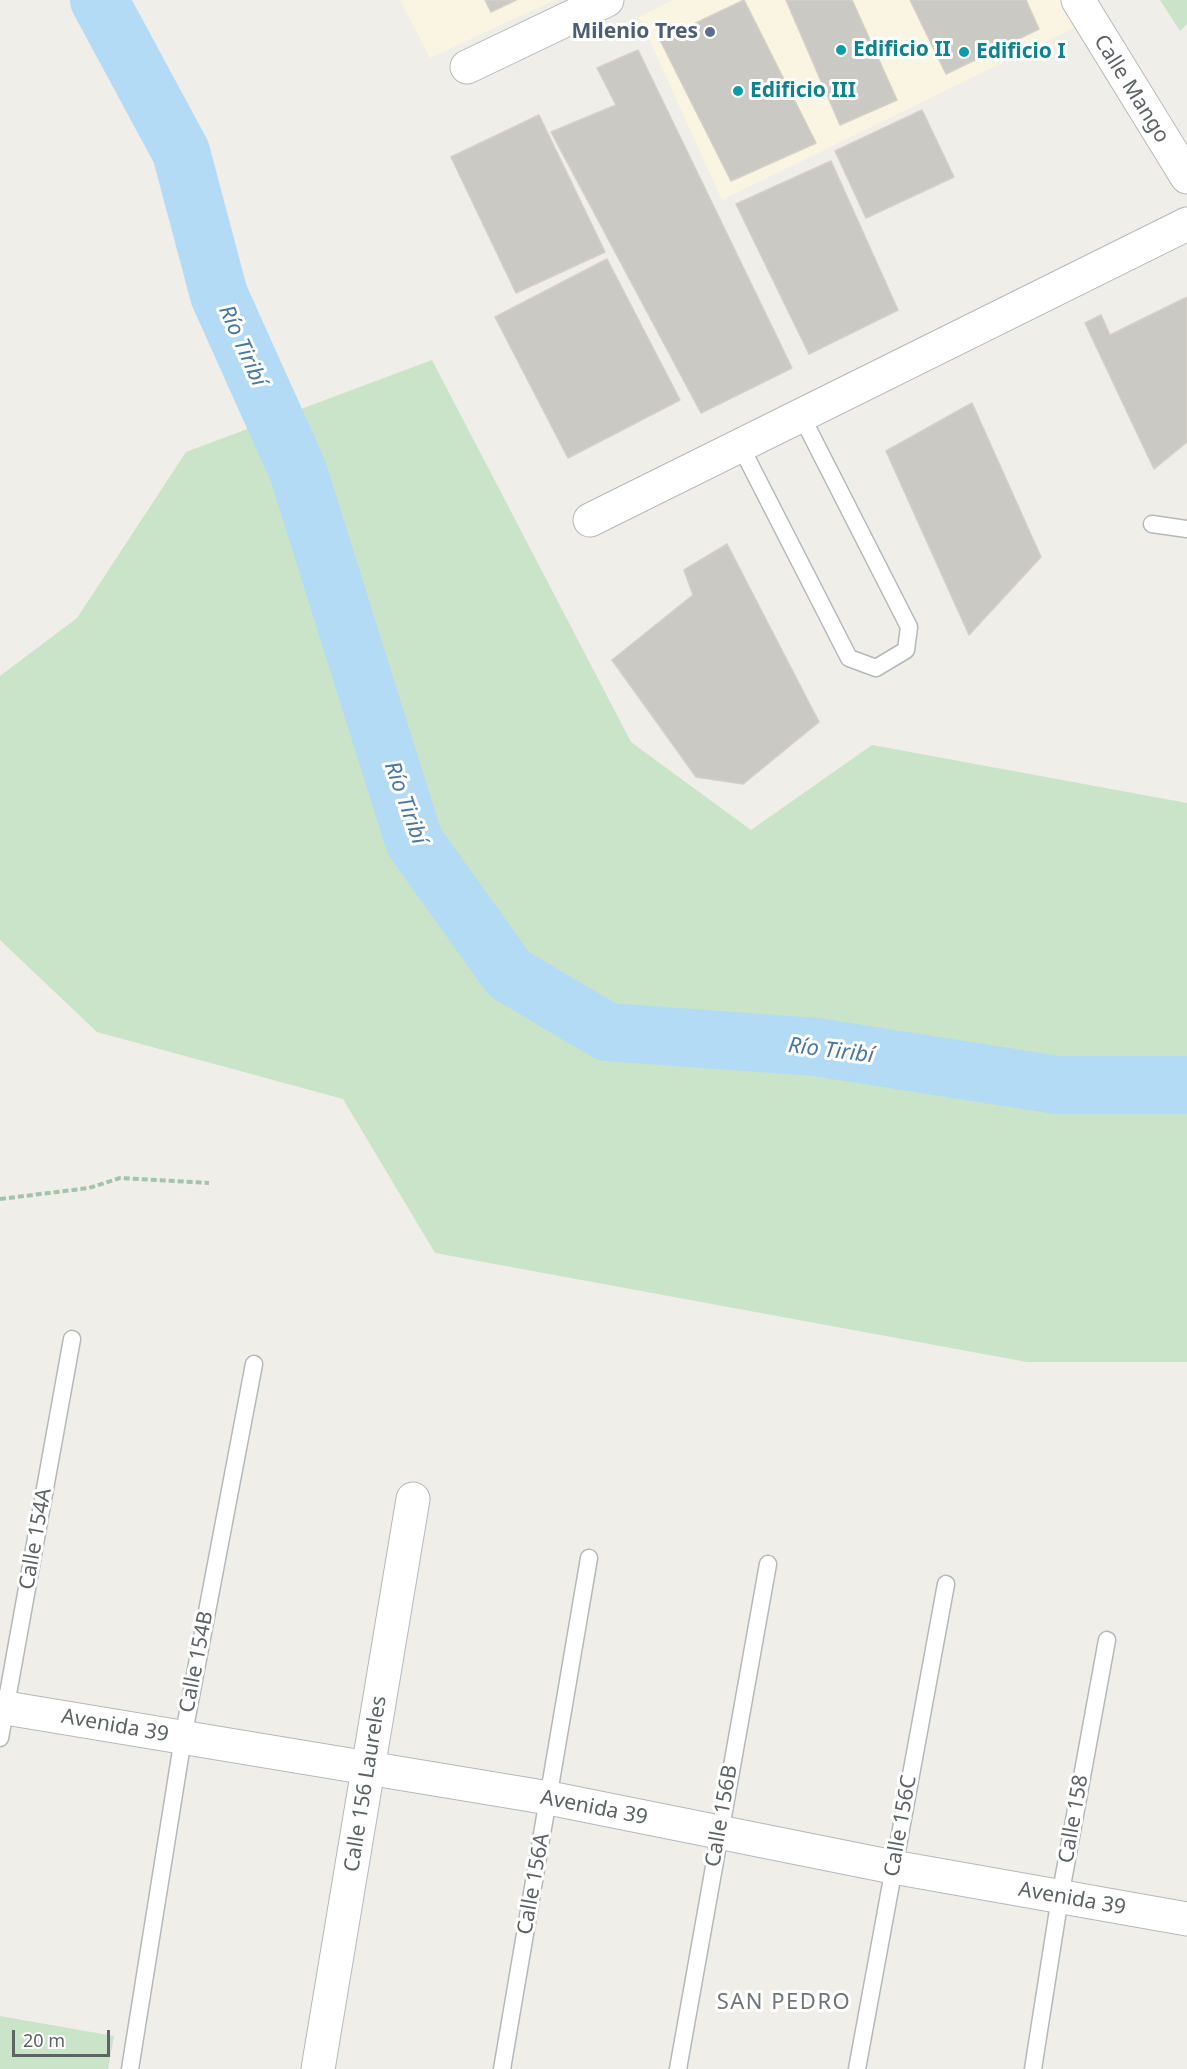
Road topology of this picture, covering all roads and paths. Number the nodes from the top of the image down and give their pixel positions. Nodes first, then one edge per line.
1 (607, 0) edge
2 (1078, 0) edge
3 (467, 67) dead end
4 (1187, 177) edge
5 (1187, 224) edge
6 (801, 415) junction
7 (740, 445) junction
8 (590, 520) dead end
9 (1152, 524) dead end
10 (1187, 529) edge
11 (209, 1183) dead end
12 (0, 1198) edge
13 (72, 1339) dead end
14 (254, 1364) dead end
15 (413, 1499) dead end
16 (589, 1558) dead end
17 (768, 1564) dead end
18 (946, 1584) dead end
19 (1107, 1640) dead end
20 (2, 1718) edge
21 (183, 1738) junction
22 (369, 1767) junction
23 (549, 1798) junction
24 (719, 1833) junction
25 (893, 1867) junction
26 (1060, 1897) junction
27 (1187, 1919) edge
28 (130, 2069) edge
29 (318, 2069) edge
30 (502, 2069) edge
31 (678, 2069) edge
32 (857, 2069) edge
33 (1033, 2069) edge

1 - 3 street
2 - 4 street, Calle Mango
5 - 6 street
6 - 7 street
6 - 7 lane
7 - 8 street
9 - 10 lane
11 - 12 path
13 - 20 lane, Calle 154A
14 - 21 lane, Calle 154B
15 - 22 street, Calle 156 Laureles
16 - 23 lane, Calle 156A
17 - 24 lane, Calle 156B
18 - 25 lane, Calle 156C
19 - 26 lane, Calle 158
20 - 21 street, Avenida 39
21 - 22 street, Avenida 39
21 - 28 lane, Calle 154B
22 - 23 street, Avenida 39
22 - 29 street, Calle 156 Laureles
23 - 24 street, Avenida 39
23 - 30 lane, Calle 156A
24 - 25 street, Avenida 39
24 - 31 lane, Calle 156B
25 - 26 street, Avenida 39
25 - 32 lane, Calle 156C
26 - 27 street, Avenida 39
26 - 33 lane, Calle 158

